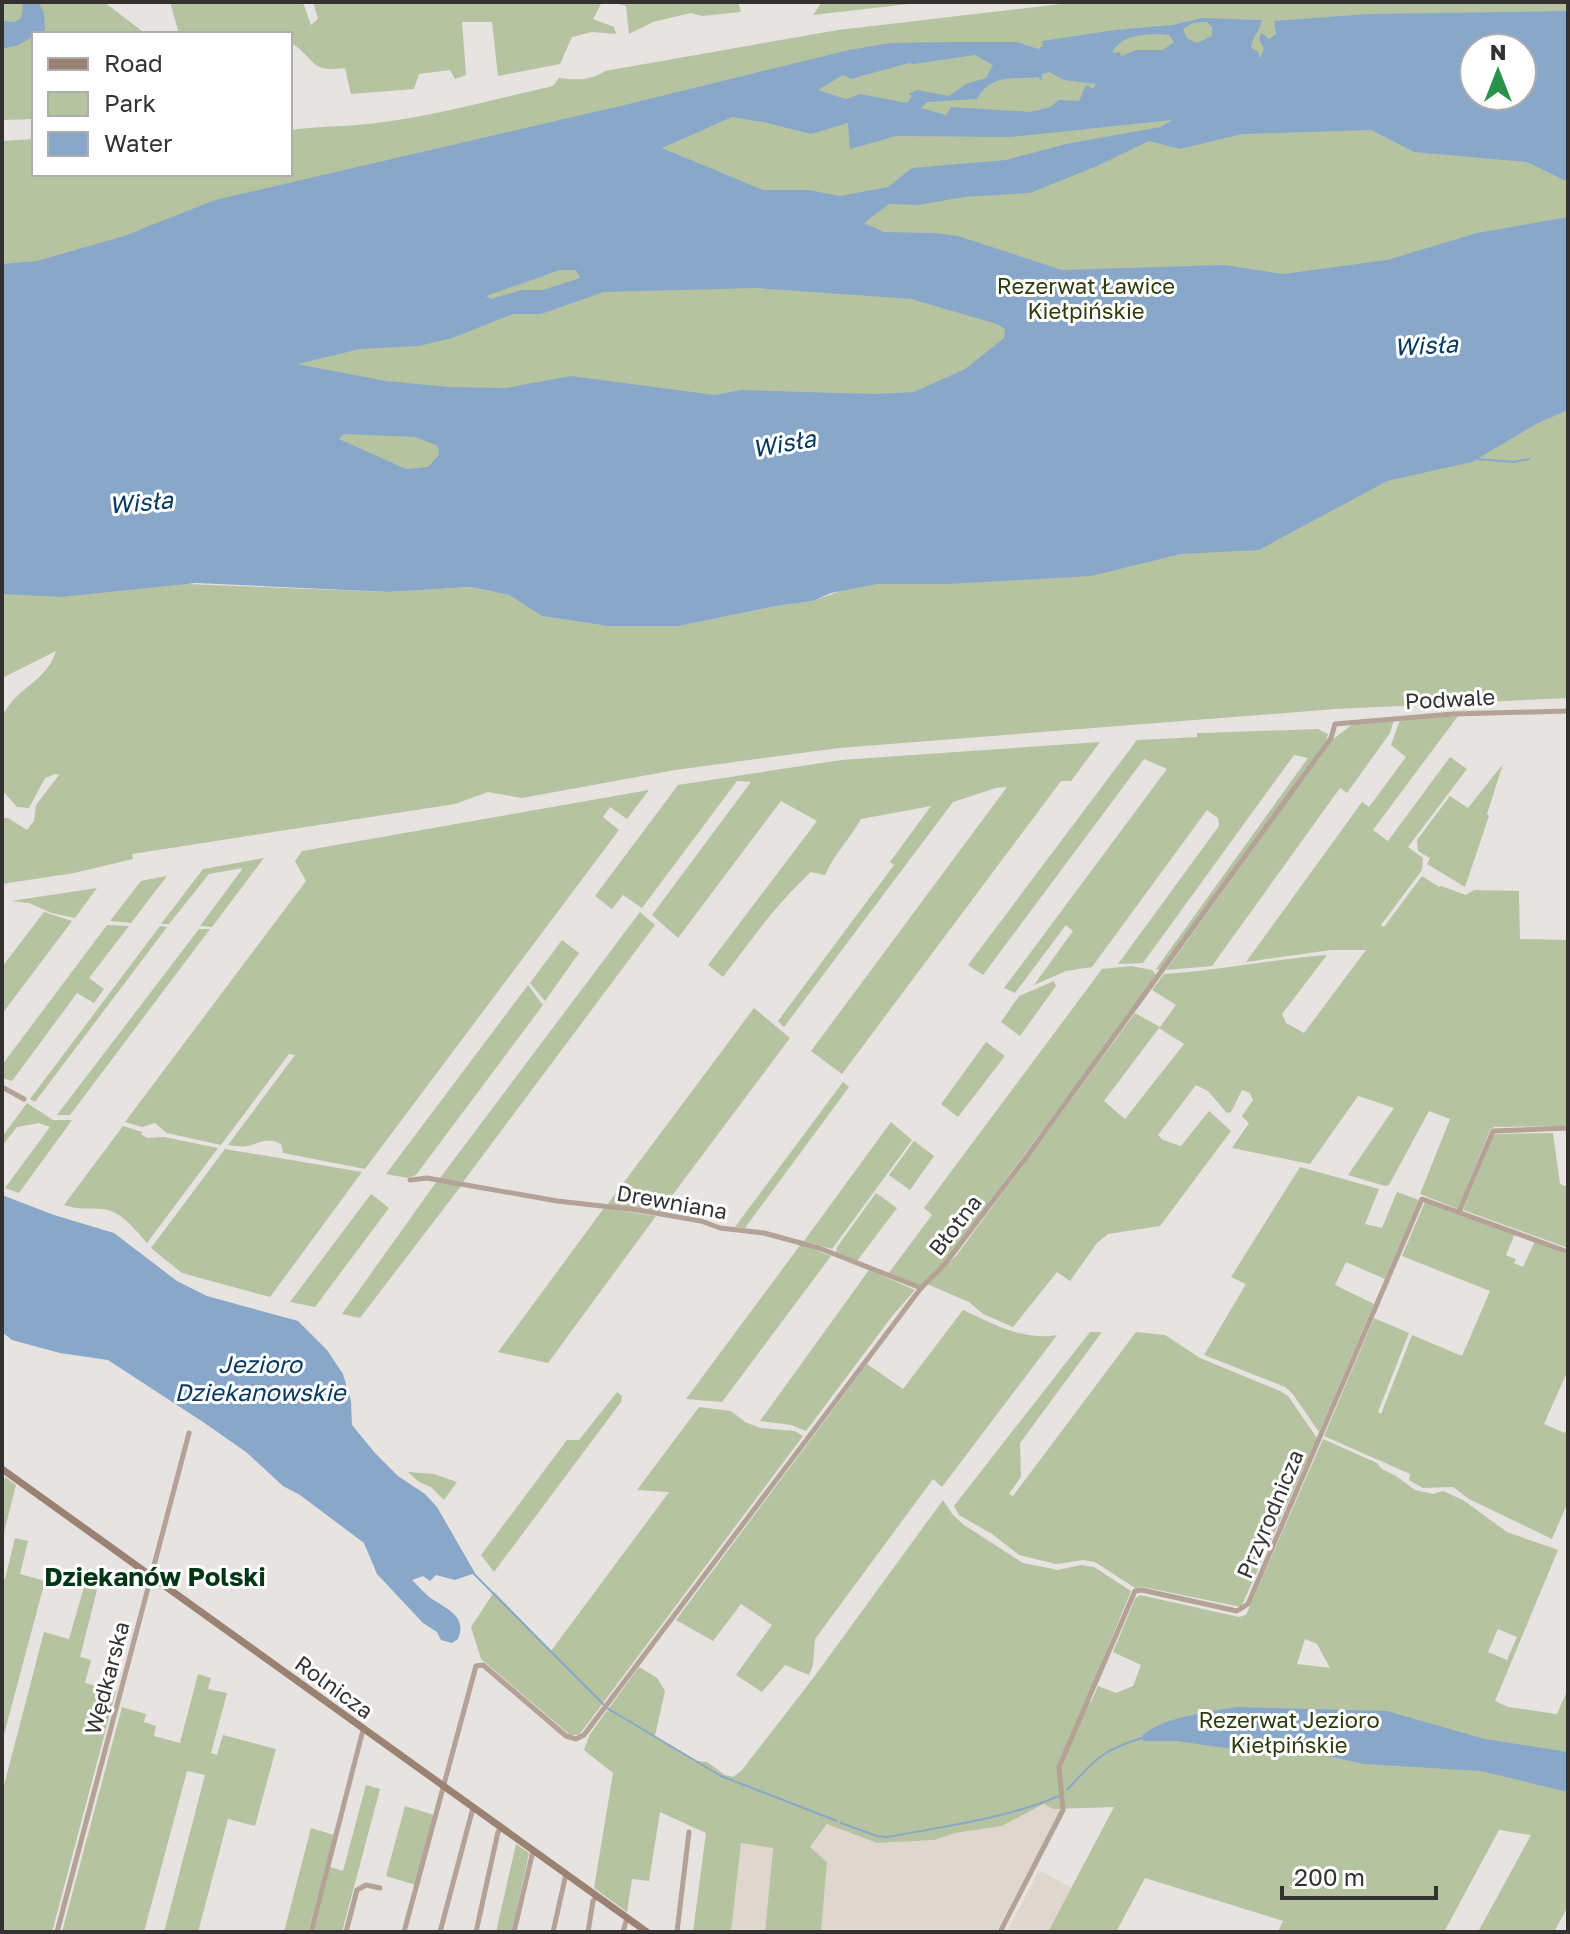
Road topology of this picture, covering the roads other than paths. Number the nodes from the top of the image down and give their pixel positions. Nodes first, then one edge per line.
1 (1568, 711) edge
2 (1335, 724) joint
3 (2, 1087) edge
4 (24, 1099) dead end
5 (1568, 1128) edge
6 (410, 1180) dead end
7 (1459, 1212) junction
8 (1568, 1252) edge
9 (921, 1288) junction
10 (189, 1433) dead end
11 (2, 1469) edge
12 (151, 1576) junction
13 (363, 1730) junction
14 (443, 1787) junction
15 (473, 1808) junction
16 (502, 1828) junction
17 (689, 1832) dead end
18 (533, 1851) junction
19 (566, 1874) junction
20 (380, 1888) dead end
21 (597, 1896) junction
22 (627, 1918) junction
23 (57, 1932) edge
24 (311, 1932) edge
25 (346, 1932) edge
26 (404, 1932) edge
27 (440, 1932) edge
28 (476, 1932) edge
29 (514, 1932) edge
30 (553, 1932) edge
31 (588, 1932) edge
32 (623, 1932) edge
33 (647, 1932) edge
34 (677, 1932) edge
35 (1000, 1932) edge

1 - 2 street, Podwale
2 - 9 street, Błotna
3 - 4 street
5 - 7 street
6 - 9 street, Drewniana
7 - 8 street
7 - 35 street, Przyrodnicza
9 - 14 street, Błotna
10 - 12 street, Wędkarska
11 - 12 street, Rolnicza
12 - 13 street, Rolnicza
12 - 23 street, Wędkarska
13 - 14 street, Rolnicza
13 - 24 street
14 - 15 street, Rolnicza
14 - 26 street
15 - 16 street, Rolnicza
15 - 27 street
16 - 18 street, Rolnicza
16 - 28 street
17 - 34 street
18 - 19 street, Rolnicza
18 - 29 street
19 - 21 street, Rolnicza
19 - 30 street
20 - 25 street
21 - 22 street, Rolnicza
21 - 31 street
22 - 32 street
22 - 33 street, Rolnicza

